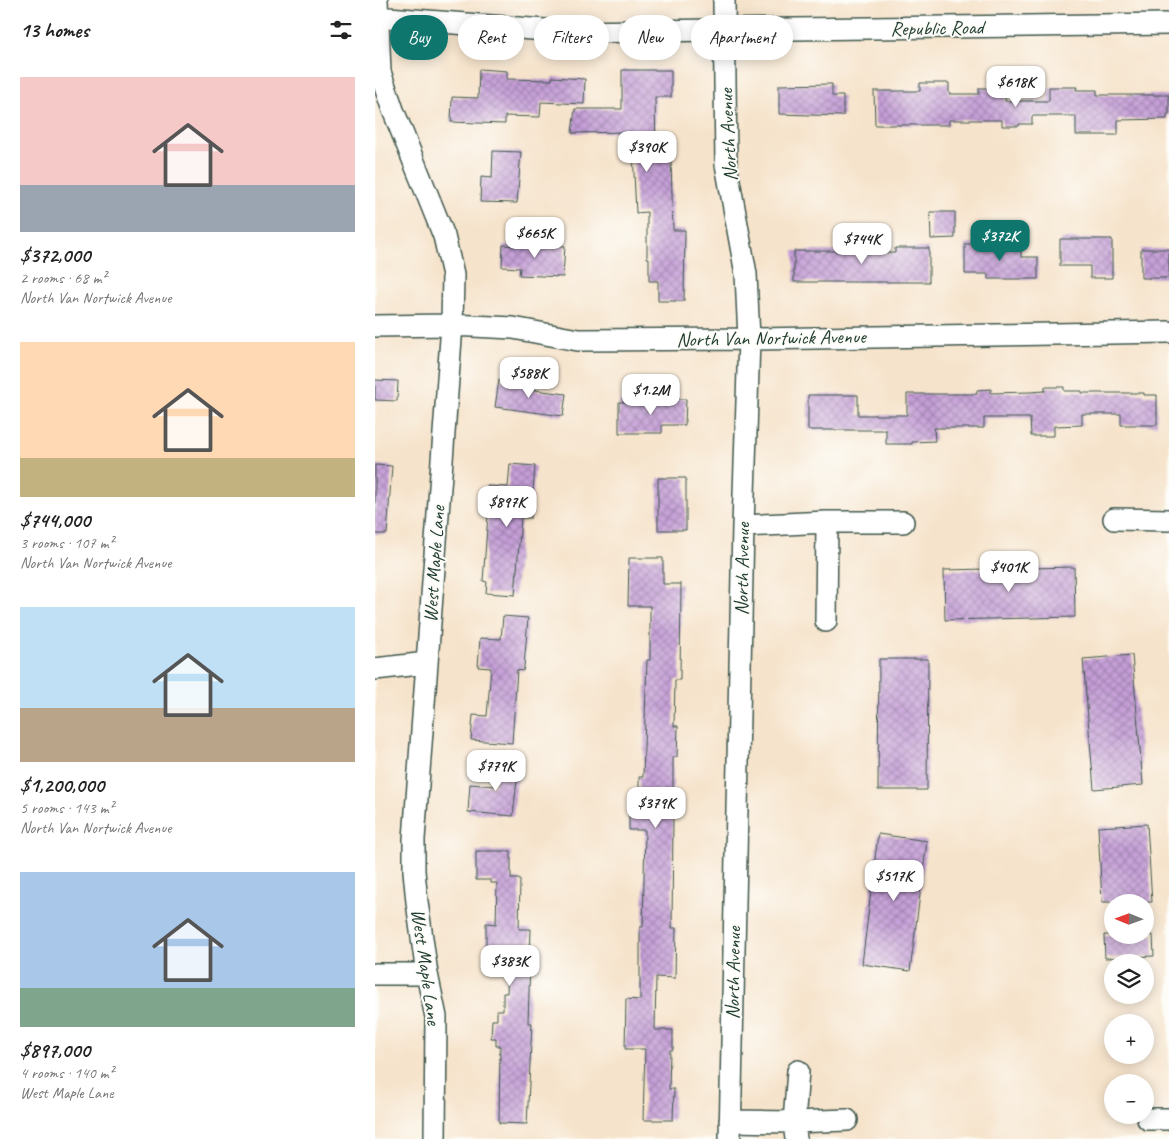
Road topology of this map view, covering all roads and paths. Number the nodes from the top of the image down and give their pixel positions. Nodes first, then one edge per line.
1 (725, 0) edge
2 (376, 12) edge
3 (724, 15) edge
4 (1169, 24) edge
5 (793, 29) edge
6 (691, 30) edge
7 (724, 60) edge
8 (451, 325) junction
9 (375, 326) edge
10 (1169, 332) edge
11 (749, 339) junction
12 (1114, 520) dead end
13 (1169, 520) edge
14 (827, 522) junction
15 (903, 522) dead end
16 (743, 526) junction
17 (826, 621) dead end
18 (427, 663) junction
19 (375, 669) edge
20 (375, 974) edge
21 (427, 974) junction
22 (798, 1071) dead end
23 (1154, 1119) edge
24 (1169, 1119) edge
25 (847, 1120) dead end
26 (730, 1130) edge
27 (795, 1130) edge
28 (435, 1139) edge

1 - 3 street, North Avenue
2 - 6 street, Republic Road
2 - 8 street, West Maple Lane
4 - 5 street, Republic Road
7 - 11 street, North Avenue
8 - 9 street, North Van Nortwick Avenue
8 - 11 street, North Van Nortwick Avenue
8 - 18 street, West Maple Lane
10 - 11 street, North Van Nortwick Avenue
11 - 16 street, North Avenue
12 - 13 street
14 - 15 street
14 - 16 street
14 - 17 street
16 - 26 street, North Avenue
18 - 19 street
18 - 21 street, West Maple Lane
20 - 21 street
21 - 28 street, West Maple Lane
22 - 27 street
23 - 24 street
25 - 27 street
26 - 27 street

